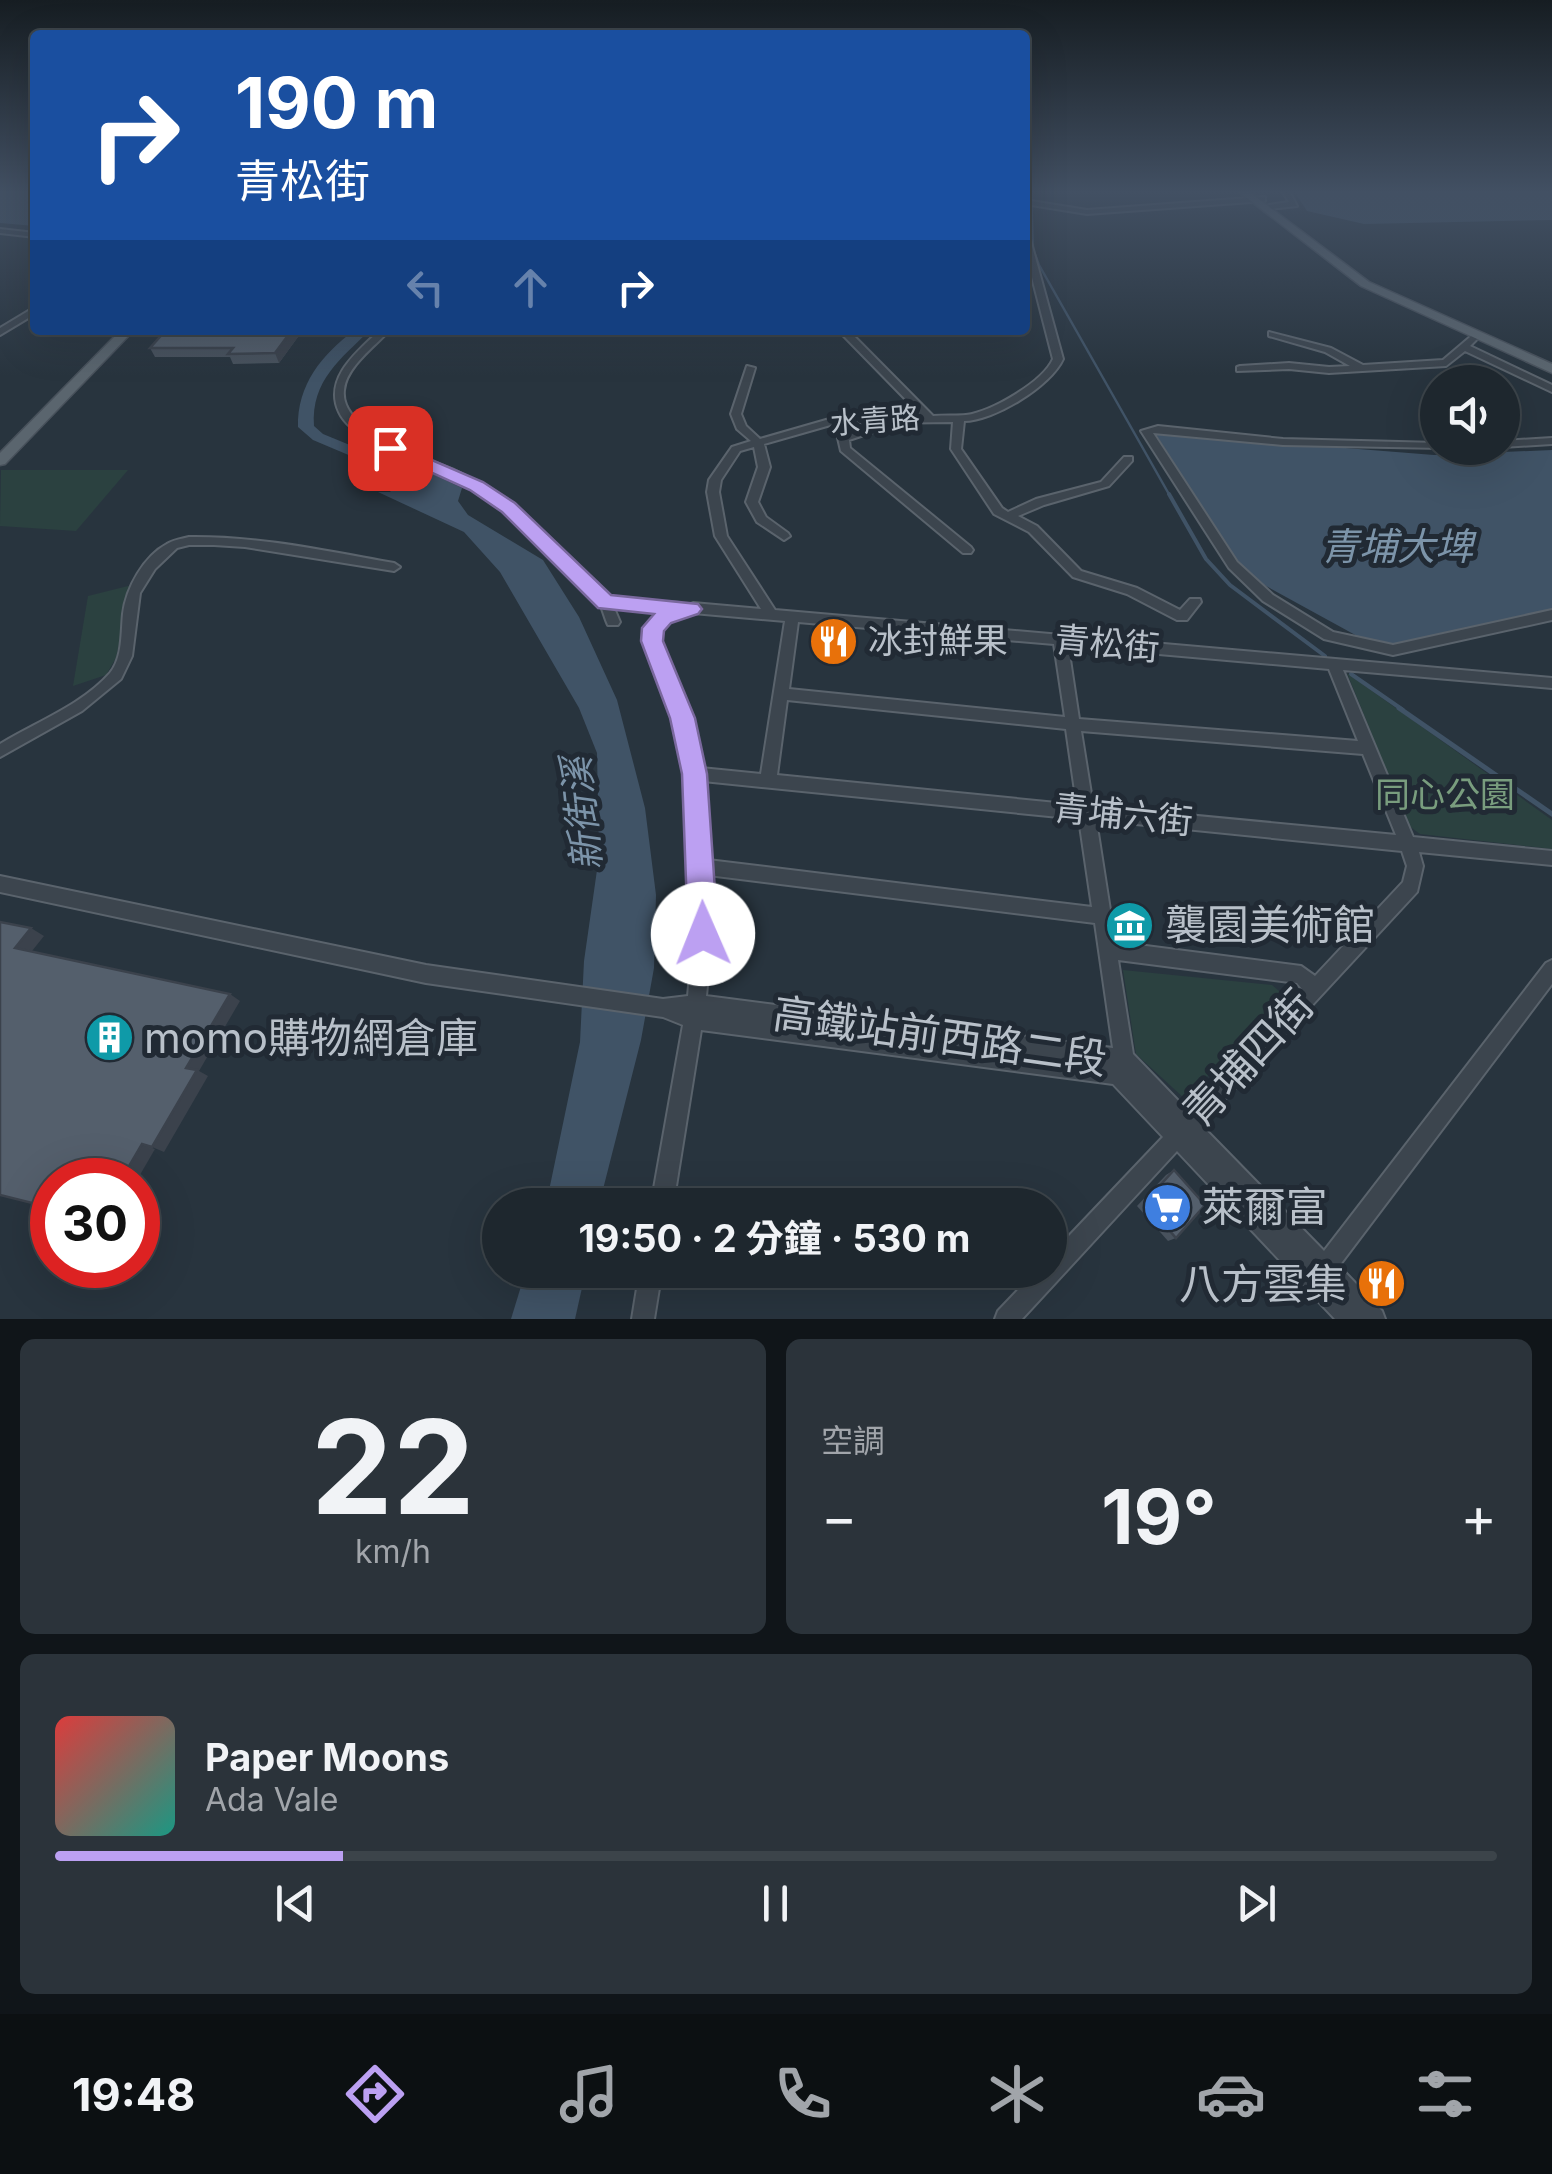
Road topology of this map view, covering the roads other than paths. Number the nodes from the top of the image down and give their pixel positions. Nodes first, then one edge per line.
1 (1326, 253) edge
2 (1330, 253) edge
3 (1030, 255) edge
4 (30, 313) edge
5 (0, 332) edge
6 (1272, 334) dead end
7 (113, 335) edge
8 (123, 335) edge
9 (380, 335) edge
10 (847, 335) edge
11 (1476, 335) junction
12 (1465, 347) junction
13 (1552, 366) edge
14 (750, 368) dead end
15 (1240, 369) dead end
16 (1361, 369) junction
17 (1552, 389) edge
18 (929, 417) junction
19 (871, 418) junction
20 (959, 418) junction
21 (1552, 441) edge
22 (758, 442) junction
23 (1520, 443) edge
24 (1420, 446) edge
25 (0, 447) edge
26 (1128, 460) dead end
27 (0, 461) edge
28 (1012, 515) junction
29 (784, 536) dead end
30 (966, 550) dead end
31 (394, 566) dead end
32 (606, 602) junction
33 (1195, 602) dead end
34 (691, 609) junction
35 (1552, 615) edge
36 (772, 616) junction
37 (792, 618) junction
38 (613, 622) dead end
39 (1060, 640) junction
40 (1334, 664) junction
41 (1552, 683) edge
42 (780, 694) junction
43 (1072, 724) junction
44 (1370, 748) junction
45 (0, 751) edge
46 (695, 774) junction
47 (768, 781) junction
48 (1086, 811) junction
49 (1408, 844) junction
50 (1552, 858) edge
51 (702, 868) junction
52 (0, 884) edge
53 (1100, 916) junction
54 (1106, 950) junction
55 (1552, 969) edge
56 (1313, 987) junction
57 (694, 1012) junction
58 (1124, 1059) junction
59 (1182, 1128) junction
60 (665, 1188) edge
61 (1320, 1274) junction
62 (648, 1288) edge
63 (643, 1319) edge
64 (1006, 1319) edge
65 (1351, 1319) edge
66 (1374, 1319) edge

1 - 11 main road
2 - 13 main road
3 - 20 street, 水青路
4 - 5 street
6 - 16 street
7 - 25 main road
8 - 27 main road
9 - 32 street
10 - 18 street
11 - 12 street
11 - 13 main road
12 - 16 street
12 - 17 street
14 - 22 street
15 - 16 street
18 - 19 street, 水青路
18 - 20 street, 水青路
19 - 22 street, 水青路
19 - 30 street
20 - 28 street
21 - 23 street
22 - 29 street
22 - 36 street, 水青路
24 - 35 street
26 - 28 street
28 - 33 street
31 - 45 street
32 - 34 street
32 - 38 street
34 - 36 street, 青松街
34 - 46 street, 青松街
36 - 37 street, 青松街
37 - 39 street, 青松街
37 - 42 street
39 - 40 street, 青松街
39 - 43 street
40 - 41 street, 青松街
40 - 44 street, 青埔四街
42 - 43 street
42 - 47 street
43 - 44 street
43 - 48 street
44 - 49 street, 青埔四街
46 - 47 street, 青埔六街
46 - 51 street
47 - 48 street, 青埔六街
48 - 49 street, 青埔六街
48 - 53 street
49 - 50 street, 青埔六街
49 - 56 street, 青埔四街
51 - 53 street
51 - 57 street
52 - 57 street
53 - 54 street
54 - 56 street
54 - 58 street
55 - 61 street
56 - 59 street, 青埔四街
57 - 58 street, 高鐵站前西路二段
57 - 59 street, 高鐵站前西路二段
57 - 60 street
58 - 59 street, 高鐵站前西路二段
59 - 61 street, 高鐵站前西路二段
59 - 64 street, 青埔四街
61 - 65 street, 高鐵站前西路二段
61 - 66 street, 高鐵站前西路二段
62 - 63 street

